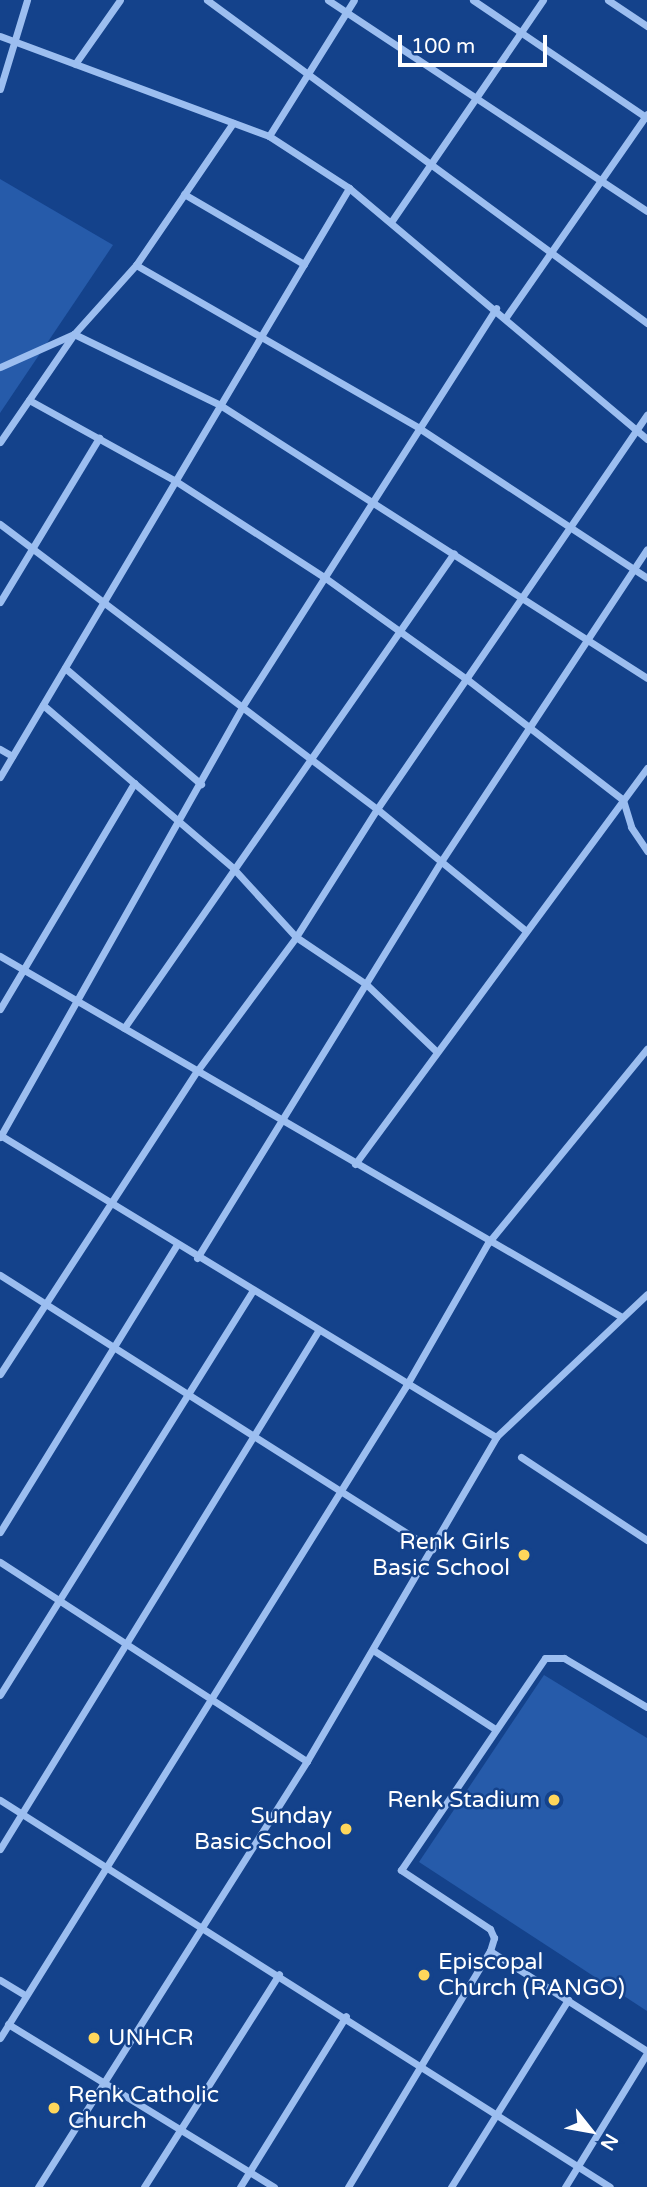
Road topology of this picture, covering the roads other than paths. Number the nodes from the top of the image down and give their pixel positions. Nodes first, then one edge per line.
1 (27, 0) edge
2 (120, 0) edge
3 (207, 0) edge
4 (328, 0) edge
5 (354, 0) edge
6 (473, 0) edge
7 (543, 0) edge
8 (608, 0) edge
9 (346, 13) junction
10 (647, 26) edge
11 (521, 32) junction
12 (0, 36) edge
13 (14, 41) junction
14 (75, 64) junction
15 (308, 74) junction
16 (0, 89) edge
17 (477, 95) junction
18 (646, 117) edge
19 (233, 123) junction
20 (269, 136) junction
21 (431, 163) junction
22 (601, 180) junction
23 (349, 188) junction
24 (184, 194) junction
25 (647, 211) edge
26 (391, 222) junction
27 (552, 251) junction
28 (304, 264) junction
29 (136, 265) junction
30 (496, 308) junction
31 (506, 317) junction
32 (647, 323) edge
33 (74, 334) junction
34 (262, 335) junction
35 (0, 366) edge
36 (29, 400) junction
37 (219, 405) junction
38 (647, 414) edge
39 (419, 428) junction
40 (636, 430) junction
41 (99, 438) junction
42 (647, 439) edge
43 (0, 442) edge
44 (174, 480) junction
45 (372, 501) junction
46 (0, 524) edge
47 (570, 529) junction
48 (31, 548) junction
49 (647, 549) edge
50 (454, 553) junction
51 (634, 569) junction
52 (324, 577) junction
53 (647, 578) edge
54 (524, 597) junction
55 (102, 601) junction
56 (0, 602) edge
57 (399, 631) junction
58 (587, 637) junction
59 (65, 668) junction
60 (647, 678) edge
61 (468, 680) junction
62 (43, 705) junction
63 (242, 707) junction
64 (530, 726) junction
65 (0, 749) edge
66 (12, 756) junction
67 (313, 761) junction
68 (647, 768) edge
69 (0, 777) edge
70 (134, 783) junction
71 (201, 784) junction
72 (623, 800) junction
73 (377, 809) junction
74 (179, 821) junction
75 (647, 851) edge
76 (442, 860) junction
77 (233, 868) junction
78 (525, 930) junction
79 (296, 937) junction
80 (0, 956) edge
81 (23, 970) junction
82 (366, 985) junction
83 (77, 1000) junction
84 (0, 1009) edge
85 (124, 1028) junction
86 (647, 1049) edge
87 (438, 1052) junction
88 (197, 1071) junction
89 (282, 1119) junction
90 (0, 1136) edge
91 (355, 1164) junction
92 (110, 1203) junction
93 (488, 1242) junction
94 (176, 1246) junction
95 (197, 1258) junction
96 (0, 1275) edge
97 (251, 1291) junction
98 (647, 1294) edge
99 (46, 1302) junction
100 (622, 1317) junction
101 (318, 1331) junction
102 (114, 1347) junction
103 (0, 1374) edge
104 (406, 1386) junction
105 (188, 1394) junction
106 (254, 1436) junction
107 (496, 1437) junction
108 (522, 1457) dead end
109 (341, 1492) junction
110 (0, 1532) edge
111 (647, 1540) edge
112 (432, 1549) junction
113 (0, 1562) edge
114 (60, 1600) junction
115 (127, 1642) junction
116 (373, 1650) junction
117 (0, 1695) edge
118 (212, 1698) junction
119 (647, 1707) edge
120 (495, 1729) junction
121 (307, 1761) junction
122 (0, 1800) edge
123 (22, 1814) junction
124 (0, 1849) edge
125 (108, 1867) junction
126 (203, 1927) junction
127 (490, 1951) junction
128 (278, 1974) junction
129 (0, 1980) edge
130 (25, 1995) junction
131 (568, 2000) junction
132 (346, 2016) junction
133 (8, 2024) junction
134 (0, 2038) edge
135 (647, 2052) edge
136 (422, 2065) junction
137 (104, 2083) junction
138 (498, 2112) junction
139 (180, 2130) junction
140 (578, 2166) junction
141 (248, 2171) junction
142 (38, 2187) edge
143 (144, 2187) edge
144 (240, 2187) edge
145 (274, 2187) edge
146 (348, 2187) edge
147 (451, 2187) edge
148 (565, 2187) edge
149 (610, 2187) edge

1 - 13 street
2 - 14 street
3 - 15 street
4 - 9 street
5 - 9 street
6 - 11 street
7 - 11 street
8 - 10 street
9 - 15 street
9 - 17 street
11 - 17 street
11 - 18 street
12 - 13 street
13 - 14 street
13 - 16 street
14 - 19 street
15 - 20 street
15 - 21 street
17 - 21 street
17 - 22 street
18 - 22 street
19 - 20 street
19 - 24 street
20 - 23 street
21 - 26 street
21 - 27 street
22 - 25 street
22 - 27 street
23 - 26 street
23 - 28 street
24 - 28 street
24 - 29 street
26 - 30 street
27 - 31 street
27 - 32 street
28 - 34 street
29 - 33 street
29 - 34 street
30 - 31 street
30 - 39 street
31 - 40 street
33 - 35 street
33 - 36 street
33 - 37 street
34 - 37 street
34 - 39 street
36 - 41 street
36 - 43 street
37 - 44 street
37 - 45 street
38 - 40 street
39 - 45 street
39 - 47 street
40 - 42 street
40 - 47 street
41 - 44 street
41 - 48 street
44 - 52 street
44 - 55 street
45 - 50 street
45 - 52 street
46 - 48 street
47 - 51 street
47 - 54 street
48 - 55 street
48 - 56 street
49 - 51 street
50 - 54 street
50 - 57 street
51 - 53 street
51 - 58 street
52 - 57 street
52 - 63 street
54 - 58 street
54 - 61 street
55 - 59 street
55 - 63 street
57 - 61 street
57 - 67 street
58 - 60 street
58 - 64 street
59 - 62 street
59 - 71 street
61 - 64 street
61 - 73 street
62 - 66 street
62 - 70 street
63 - 67 street
63 - 71 street
64 - 72 street
64 - 76 street
65 - 66 street
66 - 69 street
67 - 73 street
67 - 77 street
68 - 72 street
70 - 74 street
70 - 81 street
71 - 74 street
72 - 75 street
72 - 78 street
73 - 76 street
73 - 79 street
74 - 77 street
74 - 83 street
76 - 78 street
76 - 82 street
77 - 79 street
77 - 85 street
78 - 87 street
79 - 82 street
79 - 88 street
80 - 81 street
81 - 83 street
81 - 84 street
82 - 87 street
82 - 89 street
83 - 85 street
83 - 90 street
85 - 88 street
86 - 93 street
87 - 91 street
88 - 89 street
88 - 92 street
89 - 91 street
89 - 95 street
90 - 92 street
91 - 93 street
92 - 94 street
92 - 99 street
93 - 100 street
93 - 104 street
94 - 95 street
94 - 102 street
95 - 97 street
96 - 99 street
97 - 101 street
97 - 105 street
98 - 100 street
99 - 102 street
99 - 103 street
100 - 107 street
101 - 104 street
101 - 106 street
102 - 105 street
102 - 110 street
104 - 107 street
104 - 109 street
105 - 106 street
105 - 114 street
106 - 109 street
106 - 115 street
107 - 112 street
108 - 111 street
109 - 112 street
109 - 118 street
112 - 116 street
113 - 114 street
114 - 115 street
114 - 117 street
115 - 118 street
115 - 123 street
116 - 120 street
116 - 121 street
118 - 121 street
118 - 125 street
119 - 120 street
120 - 127 street
121 - 126 street
122 - 123 street
123 - 124 street
123 - 125 street
125 - 126 street
125 - 130 street
126 - 128 street
126 - 137 street
127 - 131 street
127 - 136 street
128 - 132 street
128 - 139 street
129 - 130 street
130 - 133 street
131 - 135 street
131 - 138 street
132 - 136 street
132 - 141 street
133 - 134 street
133 - 137 street
135 - 140 street
136 - 138 street
136 - 146 street
137 - 139 street
137 - 142 street
138 - 140 street
138 - 147 street
139 - 141 street
139 - 143 street
140 - 148 street
140 - 149 street
141 - 144 street
141 - 145 street

